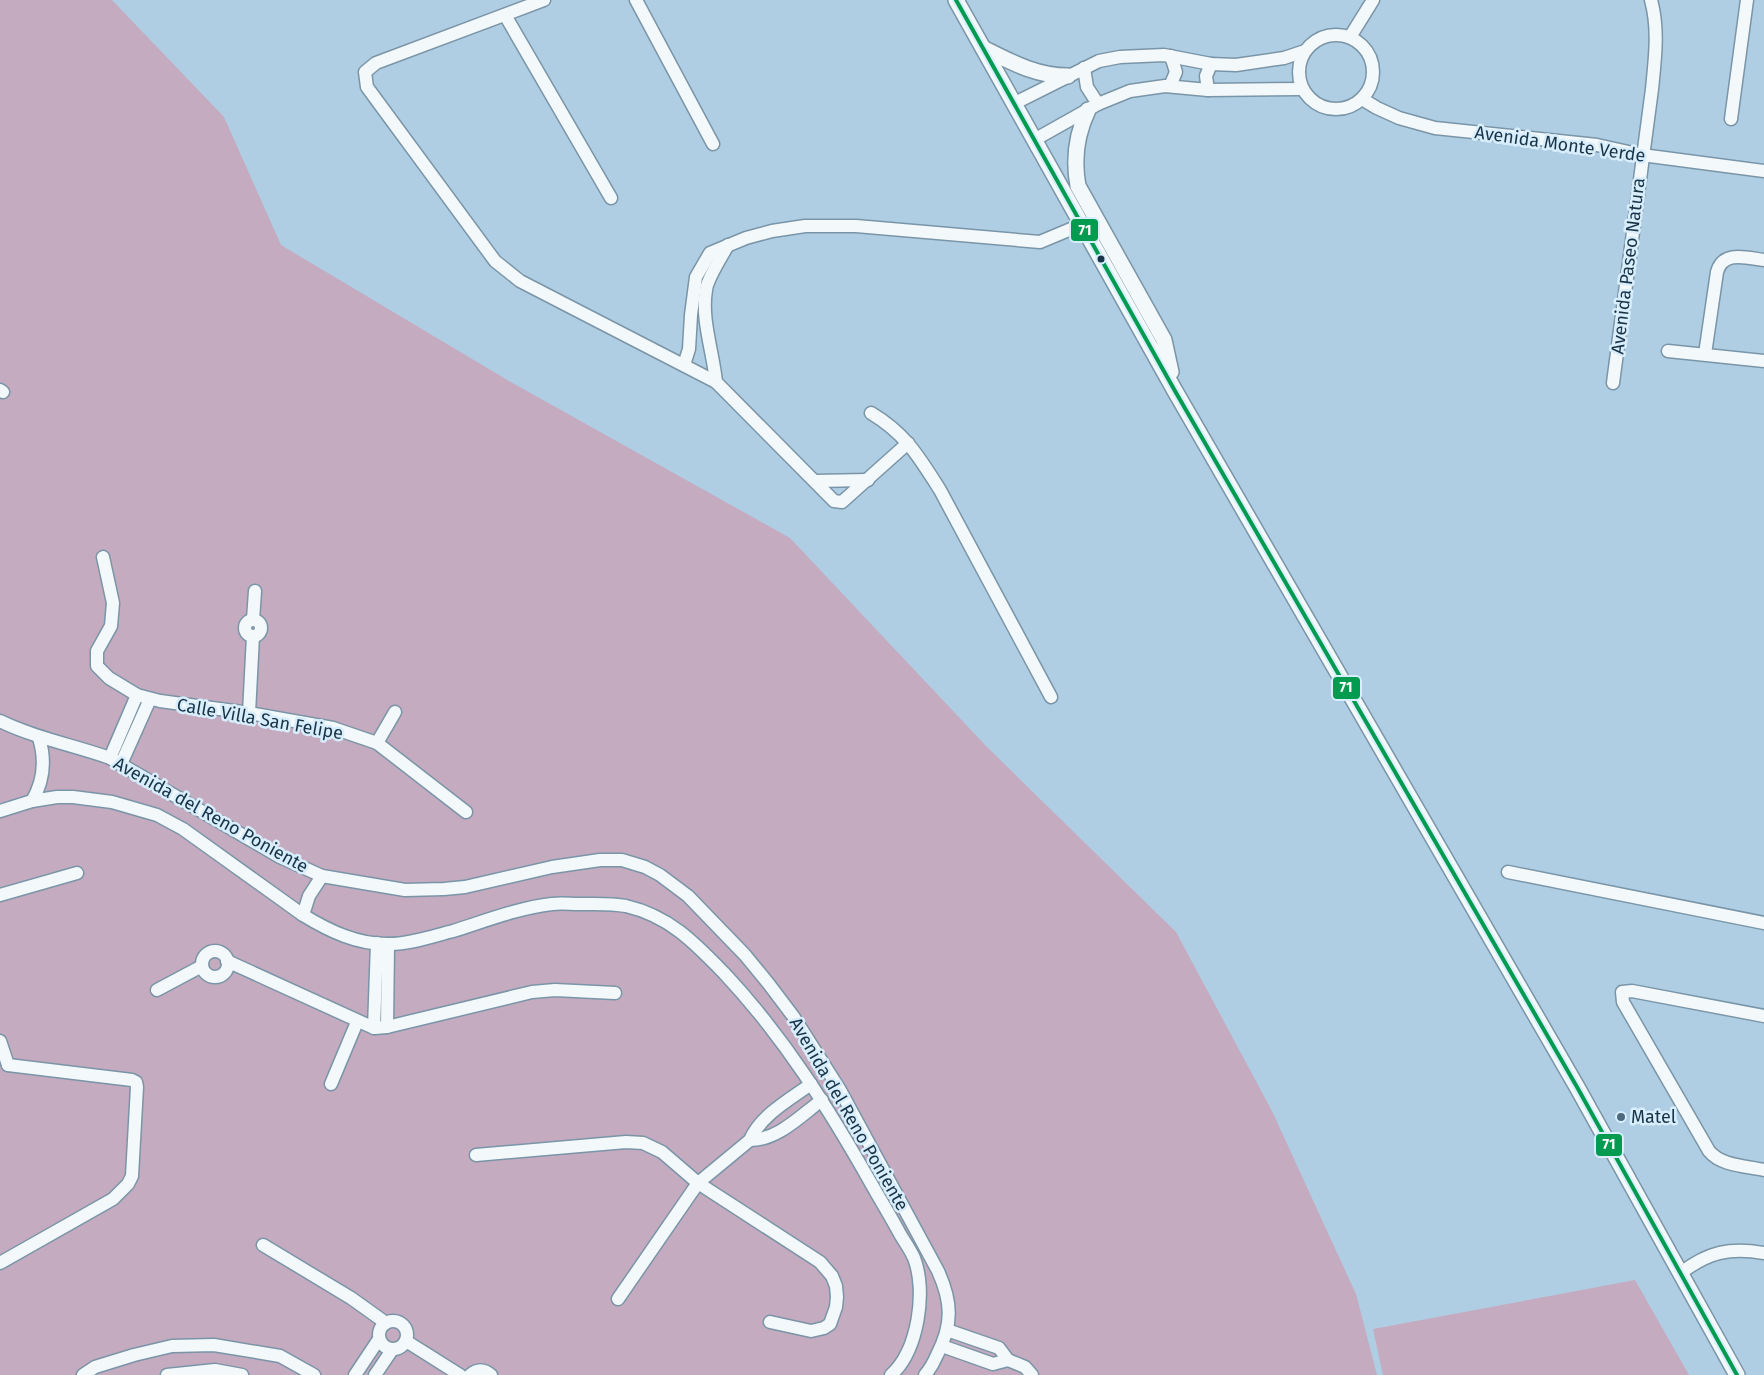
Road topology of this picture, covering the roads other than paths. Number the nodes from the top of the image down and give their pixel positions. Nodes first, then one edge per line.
1 (544, 0) edge
2 (636, 0) edge
3 (956, 0) edge
4 (1373, 0) edge
5 (1651, 0) edge
6 (1747, 0) edge
7 (505, 15) junction
8 (1350, 38) junction
9 (983, 48) junction
10 (1305, 51) junction
11 (1171, 56) junction
12 (1211, 64) junction
13 (1084, 68) junction
14 (1068, 76) junction
15 (1170, 86) junction
16 (1302, 88) junction
17 (1208, 90) junction
18 (1362, 99) junction
19 (1013, 104) junction
20 (1092, 107) junction
21 (1731, 119) dead end
22 (1034, 140) junction
23 (713, 144) dead end
24 (1642, 155) junction
25 (1764, 171) edge
26 (611, 198) dead end
27 (1083, 224) junction
28 (728, 245) junction
29 (1764, 260) edge
30 (1668, 351) dead end
31 (1705, 354) junction
32 (1764, 361) edge
33 (684, 365) junction
34 (716, 382) junction
35 (1613, 383) dead end
36 (1176, 391) junction
37 (871, 414) dead end
38 (908, 443) junction
39 (868, 480) junction
40 (815, 481) junction
41 (103, 557) dead end
42 (255, 591) dead end
43 (137, 695) junction
44 (1051, 697) dead end
45 (150, 699) junction
46 (395, 712) dead end
47 (249, 713) junction
48 (0, 721) edge
49 (39, 738) junction
50 (377, 744) junction
51 (115, 761) junction
52 (32, 802) junction
53 (0, 811) edge
54 (466, 812) dead end
55 (1508, 872) dead end
56 (77, 873) dead end
57 (322, 876) junction
58 (0, 895) edge
59 (303, 915) junction
60 (1764, 923) edge
61 (383, 944) junction
62 (157, 990) dead end
63 (615, 993) dead end
64 (1764, 1016) edge
65 (357, 1022) junction
66 (381, 1028) junction
67 (0, 1041) edge
68 (4, 1069) edge
69 (331, 1084) dead end
70 (811, 1084) junction
71 (822, 1100) junction
72 (750, 1140) junction
73 (476, 1155) dead end
74 (1764, 1170) edge
75 (698, 1183) junction
76 (263, 1245) dead end
77 (1764, 1253) edge
78 (0, 1263) edge
79 (1681, 1273) junction
80 (618, 1299) dead end
81 (770, 1322) dead end
82 (386, 1323) junction
83 (948, 1330) junction
84 (379, 1340) junction
85 (406, 1342) junction
86 (942, 1346) junction
87 (392, 1350) junction
88 (1008, 1360) junction
89 (83, 1375) edge
90 (167, 1375) edge
91 (242, 1375) edge
92 (314, 1375) edge
93 (356, 1375) edge
94 (375, 1375) edge
95 (460, 1375) edge
96 (470, 1375) edge
97 (491, 1375) edge
98 (891, 1375) edge
99 (925, 1375) edge
100 (1032, 1375) edge
101 (1737, 1375) edge

1 - 7 street
2 - 23 street
3 - 9 street
4 - 8 street
5 - 24 street, Avenida Paseo Natura
6 - 21 street
7 - 26 street
7 - 33 street
8 - 10 street
8 - 18 street
9 - 14 street
9 - 19 street
10 - 12 street
10 - 16 street
11 - 12 street
11 - 13 street
11 - 15 street
12 - 17 street
13 - 14 street
13 - 20 street
14 - 19 street
15 - 17 street
15 - 20 street
16 - 17 street
16 - 18 street
18 - 24 street, Avenida Monte Verde
19 - 22 street
20 - 22 street
20 - 36 street
22 - 27 street
24 - 25 street, Avenida Monte Verde
24 - 35 street, Avenida Paseo Natura
27 - 28 street
27 - 36 street
28 - 33 street
28 - 34 street
29 - 31 street
30 - 31 street
31 - 32 street
33 - 34 street
34 - 40 street
36 - 79 street
37 - 38 street
38 - 39 street
38 - 44 street
39 - 40 street
39 - 40 street
41 - 43 street, Calle Villa San Felipe
42 - 47 street
43 - 45 street, Calle Villa San Felipe
43 - 51 street
45 - 47 street, Calle Villa San Felipe
45 - 51 street
46 - 50 street
47 - 50 street, Calle Villa San Felipe
48 - 49 street, Avenida del Reno Poniente
49 - 51 street, Avenida del Reno Poniente
49 - 52 street
50 - 54 street, Calle Villa San Felipe
51 - 57 street, Avenida del Reno Poniente
52 - 53 street, Avenida del Reno Poniente
52 - 59 street, Avenida del Reno Poniente
55 - 60 street
56 - 58 street
57 - 59 street
57 - 83 street, Avenida del Reno Poniente
59 - 61 street, Avenida del Reno Poniente
61 - 66 street
61 - 70 street, Avenida del Reno Poniente
62 - 65 street
63 - 66 street
64 - 74 street
65 - 66 street
65 - 69 street
67 - 68 street
68 - 78 street
70 - 71 street, Avenida del Reno Poniente
70 - 72 street
71 - 72 street
71 - 98 street, Avenida del Reno Poniente
72 - 75 street
73 - 75 street
75 - 80 street
75 - 81 street
76 - 82 street
77 - 79 street
79 - 101 street
82 - 84 street
82 - 85 street
83 - 86 street, Avenida del Reno Poniente
83 - 88 street
84 - 87 street
84 - 93 street
85 - 87 street
85 - 95 street
86 - 88 street
86 - 99 street, Avenida del Reno Poniente
87 - 94 street
88 - 100 street
89 - 92 street
90 - 91 street
96 - 97 street

